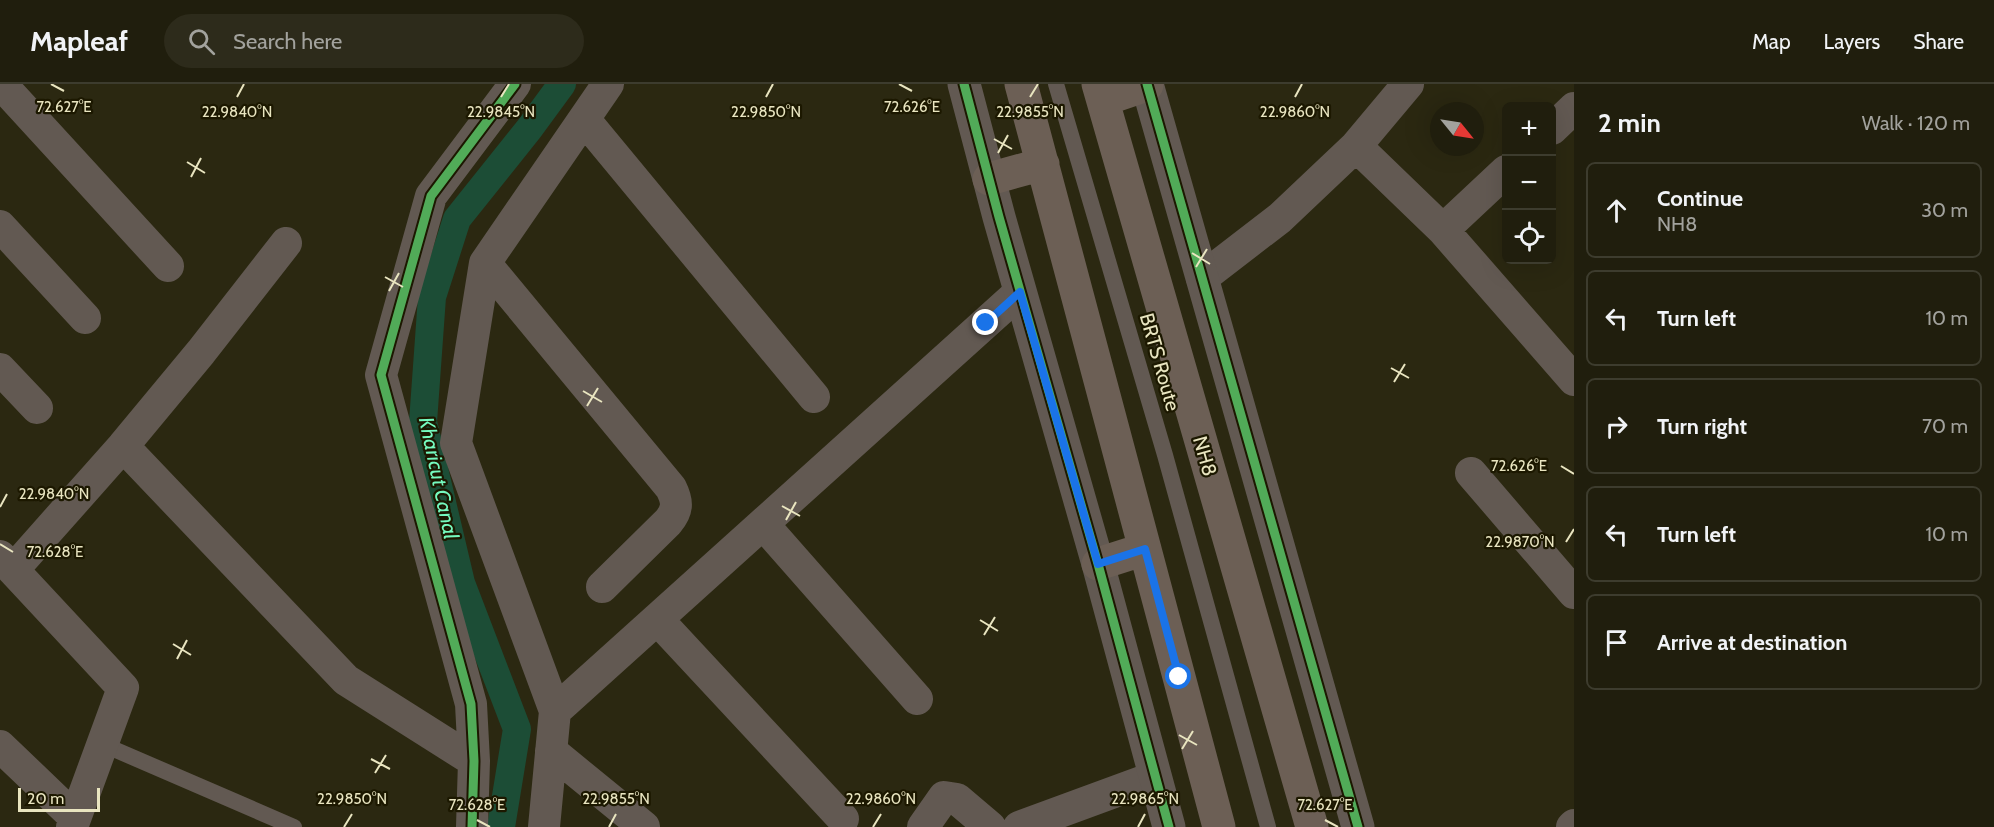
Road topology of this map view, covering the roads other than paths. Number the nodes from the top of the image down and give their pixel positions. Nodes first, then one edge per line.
1 (1, 84) edge
2 (515, 84) edge
3 (608, 84) edge
4 (964, 84) edge
5 (1021, 84) edge
6 (1056, 84) edge
7 (1408, 84) edge
8 (1147, 85) edge
9 (1100, 92) edge
10 (1574, 108) edge
11 (584, 119) junction
12 (1556, 124) edge
13 (1356, 146) junction
14 (1042, 164) junction
15 (1502, 175) edge
16 (989, 179) junction
17 (0, 226) edge
18 (1443, 230) junction
19 (286, 243) dead end
20 (485, 263) junction
21 (168, 266) dead end
22 (1202, 278) junction
23 (1020, 292) junction
24 (86, 318) dead end
25 (0, 369) edge
26 (1574, 380) edge
27 (814, 397) dead end
28 (37, 408) dead end
29 (123, 446) junction
30 (1471, 473) dead end
31 (763, 524) junction
32 (1145, 549) junction
33 (6, 563) edge
34 (1098, 564) junction
35 (602, 586) dead end
36 (1574, 593) edge
37 (657, 619) junction
38 (917, 699) dead end
39 (555, 711) junction
40 (102, 744) junction
41 (0, 746) edge
42 (551, 751) junction
43 (474, 761) junction
44 (1155, 777) junction
45 (71, 818) edge
46 (843, 819) dead end
47 (294, 827) edge
48 (472, 827) edge
49 (544, 827) edge
50 (644, 827) edge
51 (923, 827) edge
52 (990, 827) edge
53 (1019, 827) edge
54 (1169, 827) edge
55 (1219, 827) edge
56 (1268, 827) edge
57 (1312, 827) edge
58 (1358, 827) edge

1 - 21 street
2 - 43 street
3 - 11 street
4 - 16 street
5 - 14 main road
6 - 56 lane, BRTS Route
7 - 13 street
8 - 9 main road
8 - 22 street
9 - 57 main road, NH8
10 - 12 street
11 - 20 street
11 - 27 street
13 - 18 street
13 - 22 street
14 - 16 main road
14 - 32 main road
15 - 18 street
16 - 23 street
17 - 24 street
18 - 26 street
19 - 29 street
20 - 35 street
20 - 39 street
22 - 58 street
23 - 31 street
23 - 34 street
25 - 28 street
29 - 33 street
29 - 43 street
30 - 36 street
31 - 37 street
31 - 38 street
32 - 34 main road
32 - 55 main road
33 - 40 street
34 - 44 street
37 - 39 street
37 - 46 street
39 - 42 street
40 - 45 street
40 - 47 lane
41 - 45 street
42 - 49 street
42 - 50 street
43 - 48 street
44 - 53 street
44 - 54 street
51 - 52 street

